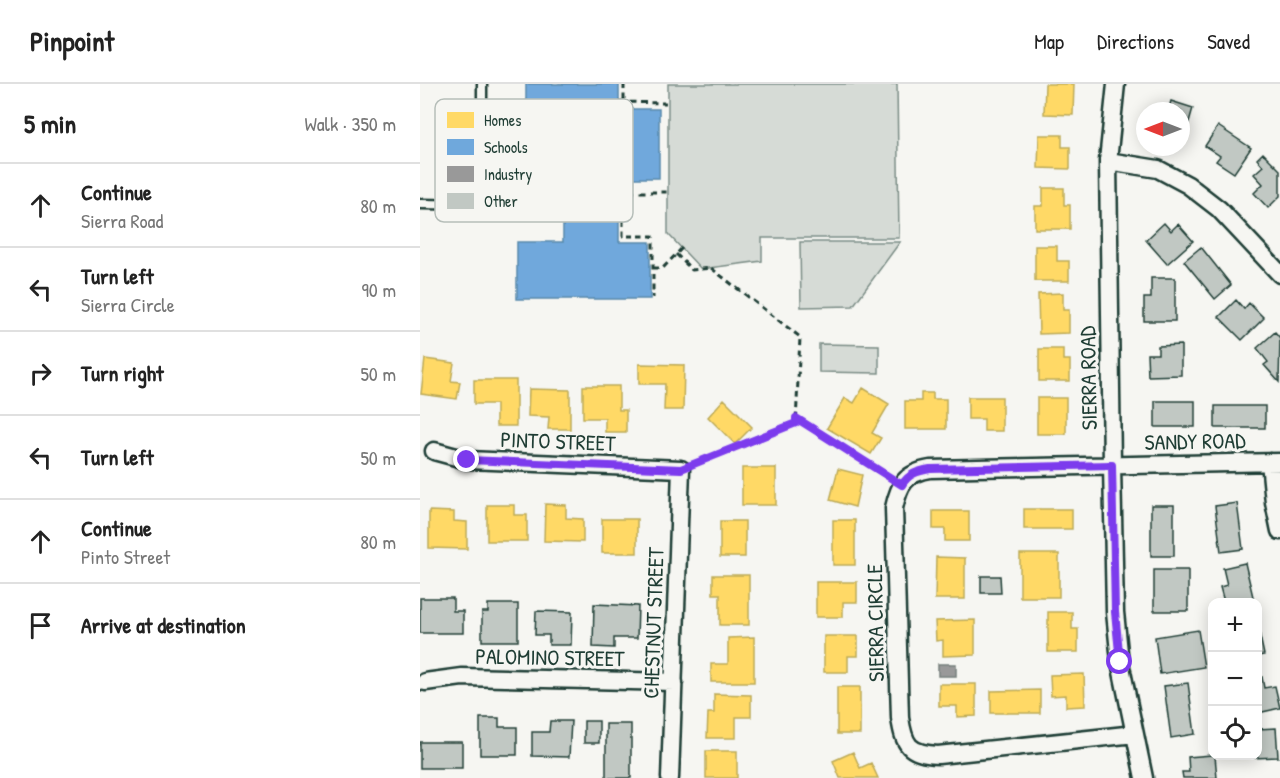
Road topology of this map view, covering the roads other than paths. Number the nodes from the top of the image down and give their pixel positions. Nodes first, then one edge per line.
1 (1116, 84) edge
2 (1108, 161) junction
3 (420, 204) edge
4 (435, 204) edge
5 (1280, 274) edge
6 (435, 451) dead end
7 (1275, 462) edge
8 (1112, 465) junction
9 (681, 469) joint
10 (1280, 531) edge
11 (425, 682) dead end
12 (674, 682) junction
13 (1135, 734) junction
14 (670, 778) edge
15 (1144, 778) edge

1 - 2 street, SIERRA ROAD
2 - 5 street
2 - 8 street, SIERRA ROAD
3 - 4 lane
6 - 9 street, PINTO STREET
7 - 8 street, SANDY ROAD
7 - 10 street
8 - 13 street, SIERRA ROAD
8 - 13 street, SIERRA CIRCLE
9 - 12 street, CHESTNUT STREET
11 - 12 street, PALOMINO STREET
12 - 14 street, CHESTNUT STREET
13 - 15 street, SIERRA ROAD

